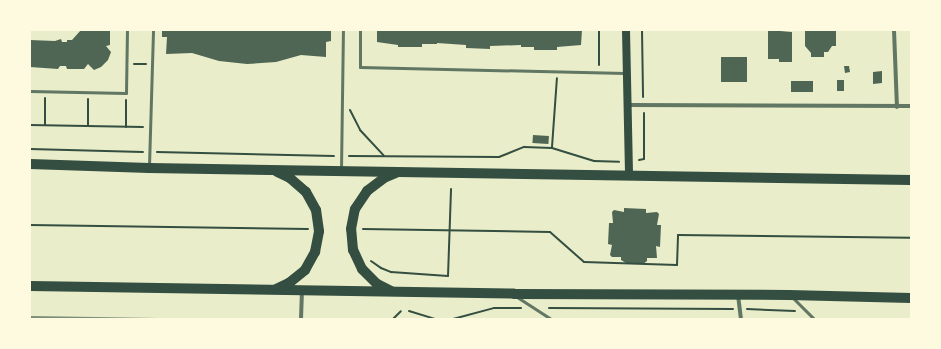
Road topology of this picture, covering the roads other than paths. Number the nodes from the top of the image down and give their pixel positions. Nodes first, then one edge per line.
1 (127, 30) edge
2 (153, 30) edge
3 (343, 30) edge
4 (360, 30) edge
5 (626, 30) edge
6 (894, 30) edge
7 (628, 73) junction
8 (30, 91) edge
9 (629, 105) junction
10 (898, 106) junction
11 (911, 106) edge
12 (30, 164) edge
13 (149, 168) junction
14 (270, 170) junction
15 (341, 171) junction
16 (402, 172) junction
17 (629, 174) junction
18 (911, 180) edge
19 (30, 286) edge
20 (271, 290) junction
21 (302, 291) junction
22 (395, 292) junction
23 (514, 294) junction
24 (738, 295) junction
25 (789, 295) junction
26 (911, 298) edge
27 (301, 319) edge
28 (551, 319) edge
29 (741, 319) edge
30 (814, 319) edge

1 - 8 lane
2 - 13 lane
3 - 15 lane
4 - 7 lane
5 - 7 main road
6 - 10 street
7 - 9 main road
9 - 10 street
9 - 17 main road
10 - 11 street
12 - 13 main road
13 - 14 main road
14 - 15 main road
14 - 20 main road
15 - 16 main road
16 - 17 main road
16 - 22 main road
17 - 18 main road
19 - 20 main road
20 - 21 main road
21 - 22 main road
21 - 27 street
22 - 23 main road
23 - 24 main road
23 - 28 lane
24 - 25 main road
24 - 29 street
25 - 26 main road
25 - 30 lane

